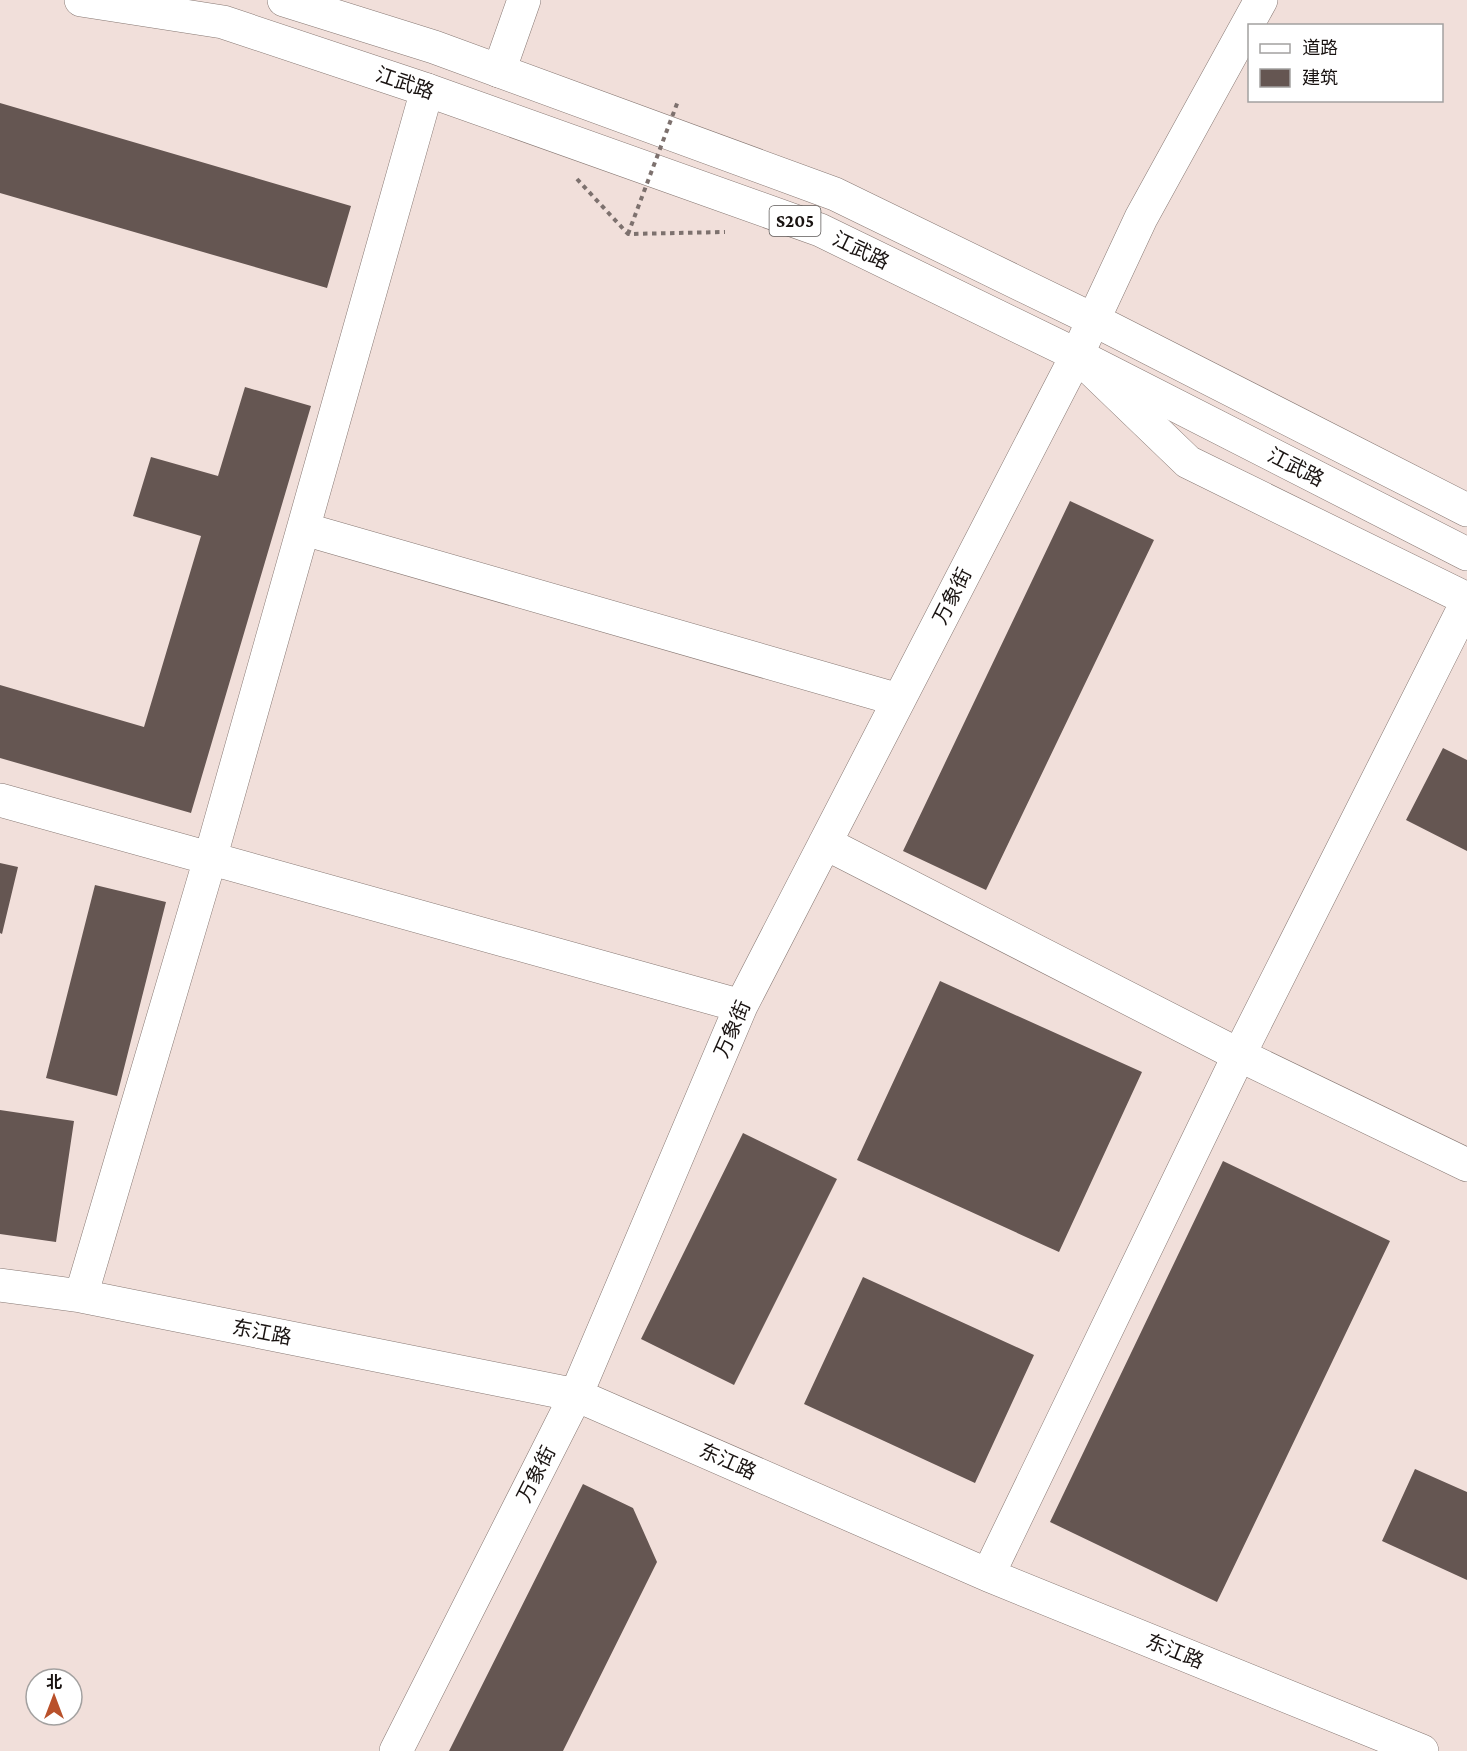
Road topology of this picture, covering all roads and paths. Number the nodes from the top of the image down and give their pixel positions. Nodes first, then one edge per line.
1 (81, 0) edge
2 (284, 0) edge
3 (524, 0) edge
4 (1261, 0) edge
5 (499, 71) junction
6 (427, 90) junction
7 (678, 101) dead end
8 (628, 234) dead end
9 (1094, 320) junction
10 (1077, 355) junction
11 (1467, 510) edge
12 (303, 529) junction
13 (1467, 554) edge
14 (1467, 601) edge
15 (899, 700) junction
16 (0, 800) edge
17 (825, 843) junction
18 (210, 859) junction
19 (741, 1006) junction
20 (1239, 1055) junction
21 (1467, 1165) edge
22 (0, 1286) edge
23 (81, 1296) junction
24 (576, 1395) junction
25 (988, 1575) junction
26 (396, 1751) edge
27 (1422, 1751) edge

1 - 6 street, 江武路 / S205
2 - 5 street, 江武路 / S205
3 - 5 street
4 - 9 street, 万象街
5 - 9 street, 江武路 / S205
6 - 10 street, 江武路 / S205
6 - 12 street
7 - 8 path, bridge
9 - 10 street, 万象街
9 - 11 street, 江武路 / S205
10 - 13 street, 江武路 / S205
10 - 14 street
10 - 15 street, 万象街
12 - 15 street
12 - 18 street
14 - 20 street
15 - 17 street, 万象街
16 - 18 street
17 - 19 street, 万象街
17 - 20 street
18 - 19 street
18 - 23 street
19 - 24 street, 万象街
20 - 21 street
20 - 25 street
22 - 23 street, 东江路
23 - 24 street, 东江路
24 - 25 street, 东江路
24 - 26 street, 万象街
25 - 27 street, 东江路

